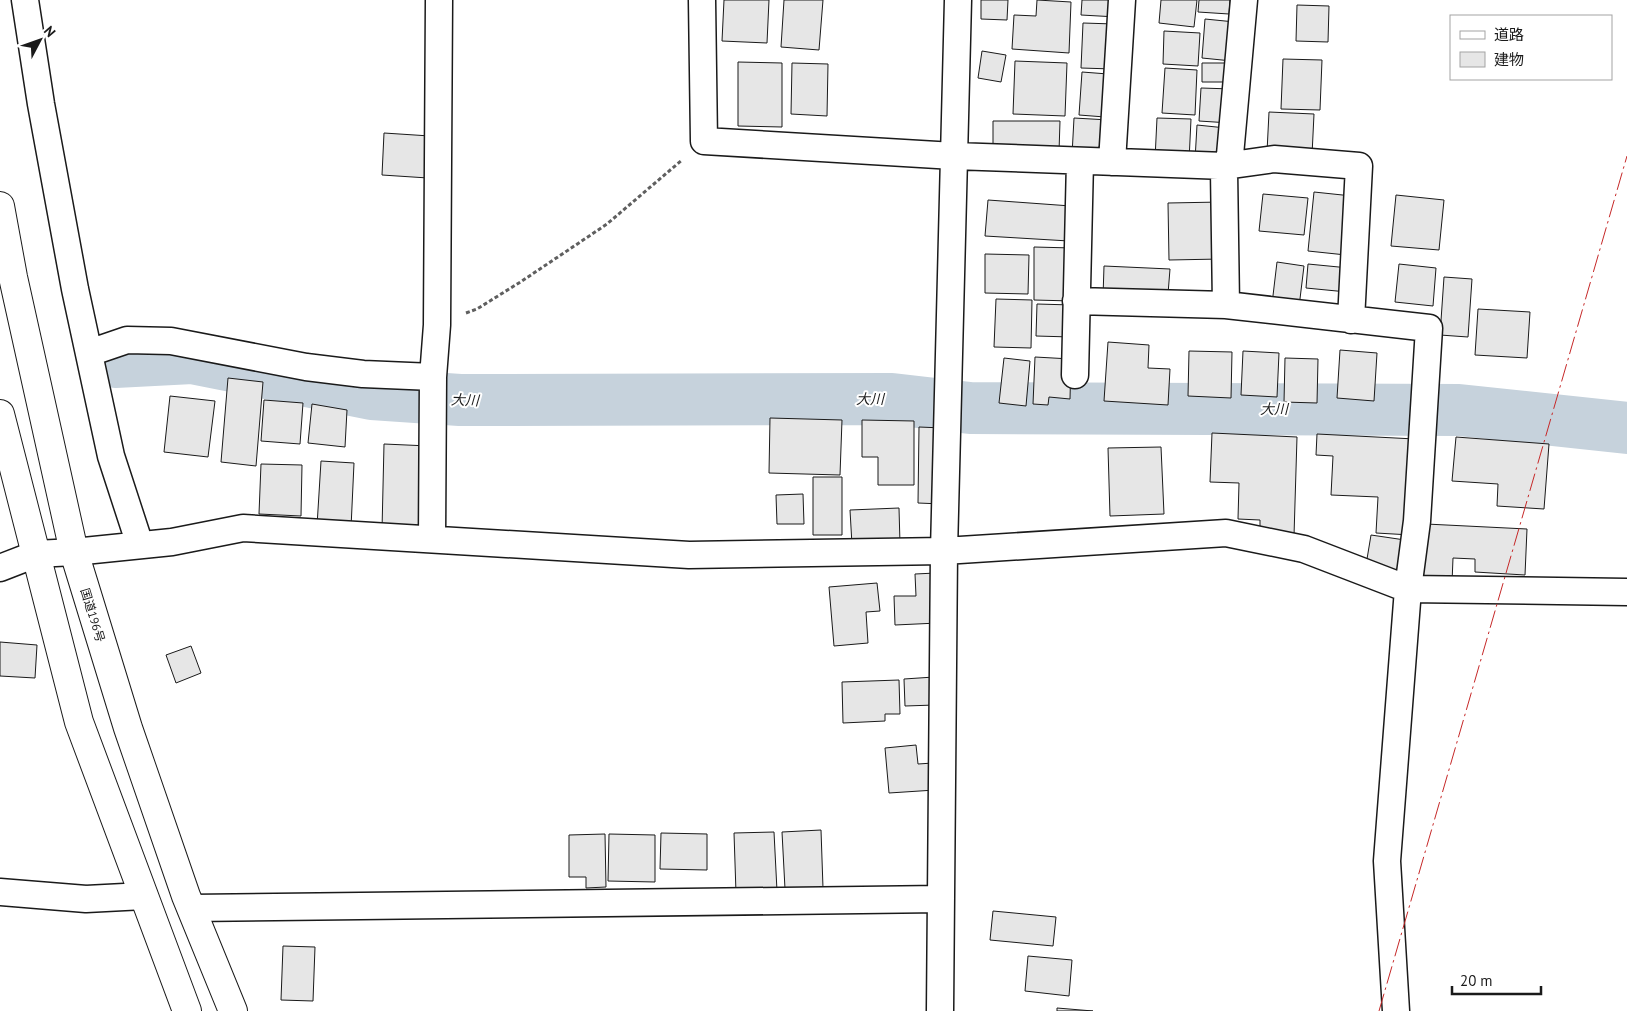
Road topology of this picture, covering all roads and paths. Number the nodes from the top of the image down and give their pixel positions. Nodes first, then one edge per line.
1 (25, 0) edge
2 (439, 0) edge
3 (702, 0) edge
4 (958, 0) edge
5 (1122, 0) edge
6 (1244, 0) edge
7 (704, 141) junction
8 (954, 156) junction
9 (1080, 161) junction
10 (1112, 162) junction
11 (1225, 166) junction
12 (0, 206) edge
13 (1076, 301) junction
14 (1226, 305) junction
15 (1350, 320) junction
16 (437, 325) junction
17 (89, 353) junction
18 (1075, 375) dead end
19 (433, 376) junction
20 (0, 414) edge
21 (432, 539) junction
22 (140, 545) junction
23 (944, 551) junction
24 (74, 552) junction
25 (36, 554) junction
26 (0, 568) edge
27 (1408, 589) junction
28 (1627, 592) edge
29 (0, 892) edge
30 (144, 896) junction
31 (941, 899) junction
32 (191, 908) junction
33 (187, 1011) edge
34 (233, 1011) edge
35 (940, 1011) edge
36 (1396, 1011) edge

1 - 17 street
2 - 16 street
3 - 7 street
4 - 8 street
5 - 10 street
6 - 11 street
7 - 8 street
7 - 16 path
8 - 9 street
8 - 23 street
9 - 10 street
9 - 13 street
10 - 11 street
11 - 14 street
11 - 15 street
12 - 24 highway, 国道196号
13 - 14 street
13 - 18 street
14 - 15 street
15 - 27 street
16 - 19 street
17 - 19 street
17 - 22 street
19 - 21 street
20 - 25 highway
21 - 22 street
21 - 23 street
22 - 24 street
23 - 27 street
23 - 31 street
24 - 25 street
24 - 32 highway, 国道196号
25 - 26 street
25 - 30 highway
27 - 28 street
27 - 36 street
29 - 30 street
30 - 33 highway
31 - 32 street
31 - 35 street
32 - 34 highway, 国道196号

